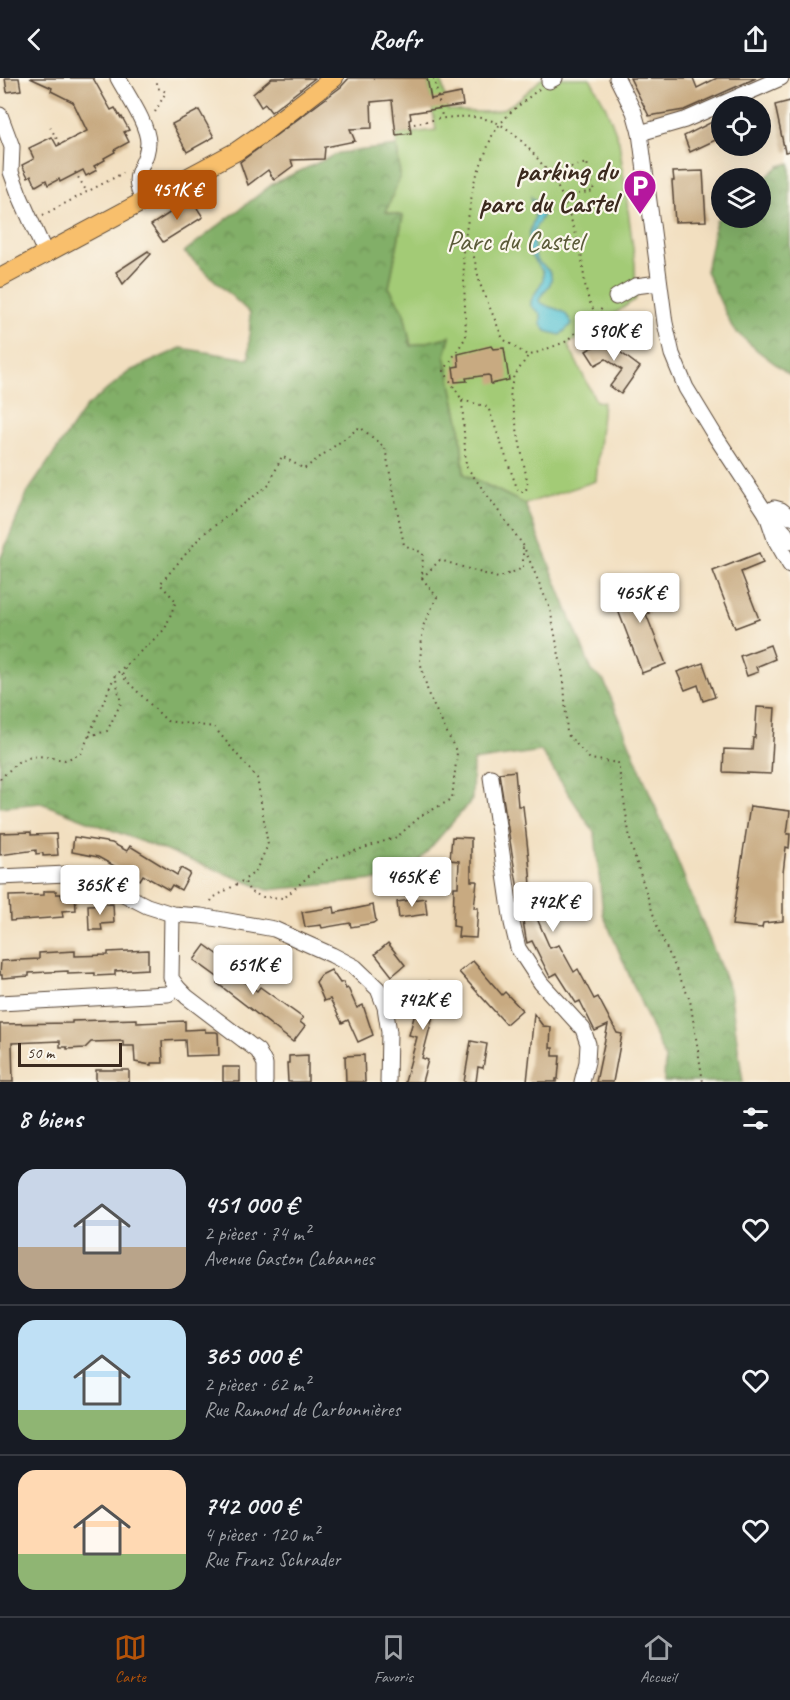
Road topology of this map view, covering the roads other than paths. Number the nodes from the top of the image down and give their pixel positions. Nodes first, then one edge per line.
1 (118, 78) edge
2 (334, 78) edge
3 (617, 78) edge
4 (781, 78) edge
5 (0, 116) edge
6 (640, 133) junction
7 (144, 202) junction
8 (46, 255) junction
9 (0, 278) edge
10 (659, 283) junction
11 (616, 297) dead end
12 (766, 513) junction
13 (790, 517) edge
14 (790, 542) edge
15 (790, 565) edge
16 (491, 777) dead end
17 (0, 877) edge
18 (172, 914) junction
19 (178, 988) junction
20 (0, 1003) edge
21 (265, 1082) edge
22 (388, 1082) edge
23 (582, 1082) edge

1 - 7 street
2 - 7 main road
3 - 6 street
4 - 6 street
5 - 8 street
6 - 10 street
7 - 8 main road
8 - 9 main road
10 - 11 street
10 - 12 street
12 - 13 street
12 - 14 street
12 - 15 street
16 - 23 street
17 - 18 street
18 - 19 street
18 - 22 street
19 - 20 street
19 - 21 street

